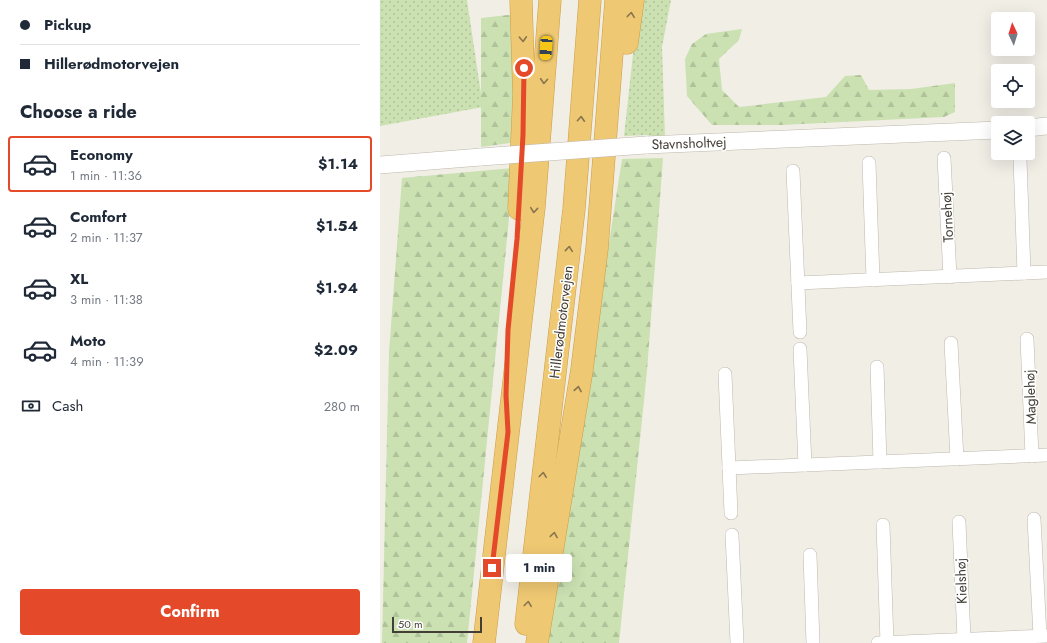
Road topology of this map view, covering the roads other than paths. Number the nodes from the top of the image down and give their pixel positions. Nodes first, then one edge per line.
1 (521, 0) edge
2 (550, 0) edge
3 (590, 0) edge
4 (616, 0) edge
5 (633, 0) edge
6 (1047, 126) edge
7 (1035, 127) edge
8 (991, 130) edge
9 (944, 158) dead end
10 (1020, 160) edge
11 (869, 163) dead end
12 (380, 165) edge
13 (793, 171) dead end
14 (598, 248) junction
15 (1047, 272) edge
16 (1024, 273) junction
17 (950, 277) junction
18 (873, 280) junction
19 (798, 283) junction
20 (800, 332) dead end
21 (1027, 339) dead end
22 (951, 343) dead end
23 (800, 350) dead end
24 (877, 367) dead end
25 (725, 374) dead end
26 (508, 432) junction
27 (1047, 455) edge
28 (1032, 456) junction
29 (957, 459) junction
30 (880, 462) junction
31 (805, 465) junction
32 (729, 468) junction
33 (731, 513) dead end
34 (1034, 519) dead end
35 (959, 522) dead end
36 (883, 525) dead end
37 (732, 535) dead end
38 (810, 555) dead end
39 (1043, 636) edge
40 (964, 640) junction
41 (484, 643) edge
42 (523, 643) edge
43 (536, 643) edge
44 (737, 643) edge
45 (813, 643) edge
46 (878, 643) edge
47 (888, 643) edge

1 -> 26 highway
2 -> 26 highway
42 -> 3 highway, Hillerødmotorvejen
4 - 14 highway
14 -> 5 highway
6 - 7 street
8 - 12 street, Stavnsholtvej, bridge
9 - 17 street, Tornehøj
10 - 16 street
11 - 18 street
13 - 19 street
43 -> 14 highway
15 - 16 street
16 - 17 street
17 - 18 street
18 - 19 street
19 - 20 street
21 - 28 street, Maglehøj
22 - 29 street
23 - 31 street
24 - 30 street
25 - 32 street
26 - 41 highway
27 - 28 street
28 - 29 street
29 - 30 street
30 - 31 street
31 - 32 street
32 - 33 street
34 - 39 street
35 - 40 street, Kielshøj
36 - 47 street
37 - 44 street
38 - 45 street
39 - 40 street
40 - 47 street
46 - 47 street

